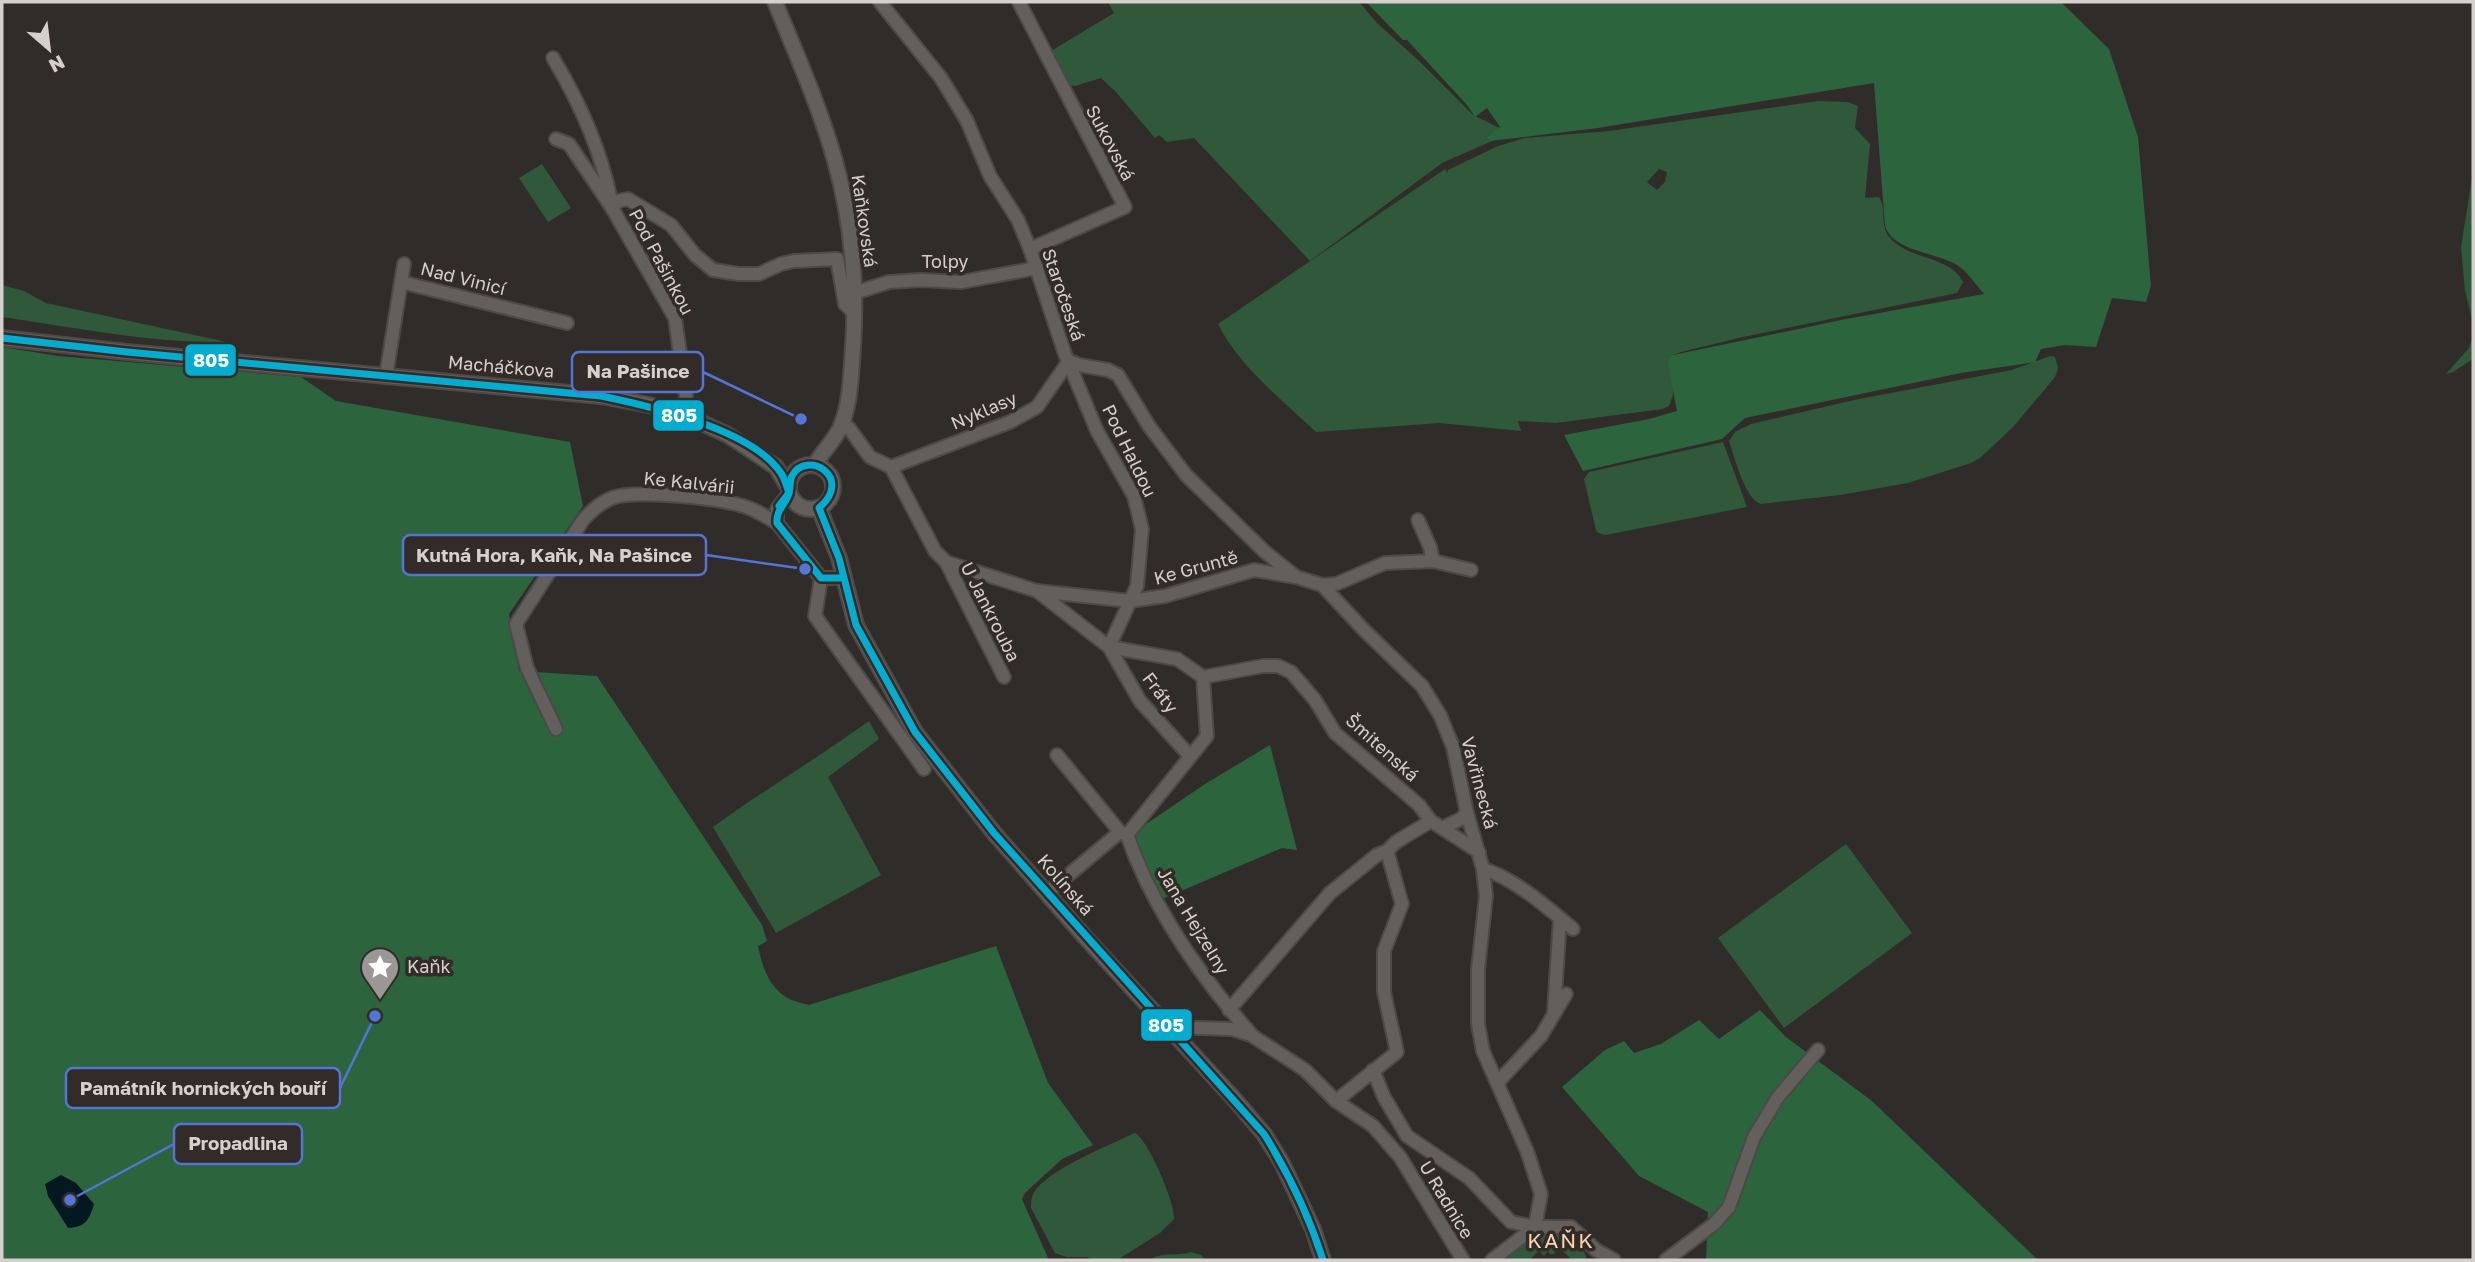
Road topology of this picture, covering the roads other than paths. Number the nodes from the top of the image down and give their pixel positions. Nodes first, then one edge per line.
1 (775, 2) edge
2 (880, 2) edge
3 (1019, 2) edge
4 (553, 58) dead end
5 (556, 139) dead end
6 (612, 208) junction
7 (1030, 249) junction
8 (404, 264) dead end
9 (1037, 268) junction
10 (401, 282) junction
11 (855, 293) junction
12 (855, 314) junction
13 (567, 323) dead end
14 (2, 338) edge
15 (1069, 361) junction
16 (380, 375) junction
17 (689, 417) junction
18 (842, 425) junction
19 (776, 467) junction
20 (891, 467) junction
21 (821, 468) junction
22 (796, 470) junction
23 (789, 490) junction
24 (819, 508) junction
25 (1418, 520) dead end
26 (777, 523) junction
27 (1265, 552) junction
28 (1433, 561) junction
29 (946, 562) junction
30 (1254, 570) junction
31 (1471, 570) dead end
32 (1296, 577) junction
33 (821, 578) junction
34 (844, 578) junction
35 (1322, 585) junction
36 (1037, 591) junction
37 (1130, 601) junction
38 (1109, 646) junction
39 (1004, 677) dead end
40 (1203, 677) junction
41 (556, 729) dead end
42 (1057, 755) dead end
43 (1189, 755) junction
44 (925, 769) dead end
45 (1468, 813) junction
46 (1436, 824) junction
47 (1124, 833) junction
48 (1387, 851) junction
49 (1479, 852) junction
50 (1483, 869) junction
51 (1047, 893) junction
52 (1560, 918) junction
53 (1573, 929) dead end
54 (1566, 994) dead end
55 (1229, 1010) junction
56 (1553, 1016) junction
57 (1169, 1027) junction
58 (1251, 1035) junction
59 (1818, 1050) dead end
60 (1373, 1070) junction
61 (1498, 1082) junction
62 (1336, 1101) junction
63 (1415, 1143) junction
64 (1400, 1157) junction
65 (1535, 1227) junction
66 (1590, 1244) junction
67 (1323, 1260) edge
68 (1463, 1260) edge
69 (1492, 1260) edge
70 (1595, 1260) edge
71 (1614, 1260) edge
72 (1666, 1260) edge

1 - 11 street, Kaňkovská
2 - 7 street, Staročeská
3 - 7 street, Sukovská
4 - 6 street, Pod Pašinkou
5 - 6 street, Pod Pašinkou
6 - 12 street, Pod Pašinkou
6 - 17 street, Pod Pašinkou
7 - 9 street, Staročeská
8 - 10 street
9 - 11 street, Tolpy
9 - 15 street, Staročeská
10 - 13 street, Nad Vinicí
10 - 16 street, Nad Vinicí
11 - 12 street, Kaňkovská
12 - 18 street, Kaňkovská
14 - 16 street, Macháčkova
15 - 20 street, Nyklasy
15 - 27 street, Staročeská
15 - 37 street, Pod Haldou
16 - 17 street, Macháčkova
17 - 19 street, Macháčkova
18 - 20 street
18 - 21 street, Kaňkovská
19 - 22 street
19 - 23 street
20 - 29 street
21 - 22 street
21 - 24 street
22 - 23 street
23 - 24 street
23 - 26 street
24 - 34 street, Kolínská
25 - 28 street
26 - 33 street
26 - 41 street, Ke Kalvárii
27 - 30 street
27 - 32 street, Staročeská
28 - 31 street
28 - 35 street
29 - 36 street, Ke Gruntě
29 - 39 street, U Jankrouba
30 - 32 street, Ke Gruntě
30 - 37 street, Ke Gruntě
32 - 35 street, Ke Gruntě
33 - 34 street
33 - 44 street
34 - 51 street, Kolínská
35 - 45 street, Vavřinecká
36 - 37 street, Ke Gruntě
36 - 38 street, Ke Gruntě
37 - 38 street
38 - 40 street
38 - 43 street, Fráty
40 - 43 street, Fráty
40 - 46 street, Šmitenská
42 - 47 street, Jana Hejzelny
43 - 47 street, Fráty
45 - 46 street
45 - 49 street, Vavřinecká
46 - 48 street
46 - 49 street, Šmitenská
47 - 51 street
47 - 55 street, Jana Hejzelny
48 - 55 street
48 - 60 street
49 - 50 street, Vavřinecká
50 - 52 street
50 - 61 street, Vavřinecká
51 - 57 street, Kolínská
52 - 53 street
52 - 56 street
54 - 56 street
55 - 58 street, Jana Hejzelny
56 - 61 street
57 - 58 street, U Radnice
57 - 67 street, Kolínská
58 - 62 street, U Radnice
59 - 72 street
60 - 62 street
60 - 63 street, U Radnice
61 - 65 street, Vavřinecká
62 - 64 street, U Radnice
63 - 64 street, U Radnice
63 - 65 street, U Radnice
64 - 68 street, U Radnice
65 - 66 street
65 - 69 street
66 - 70 street
66 - 71 street

